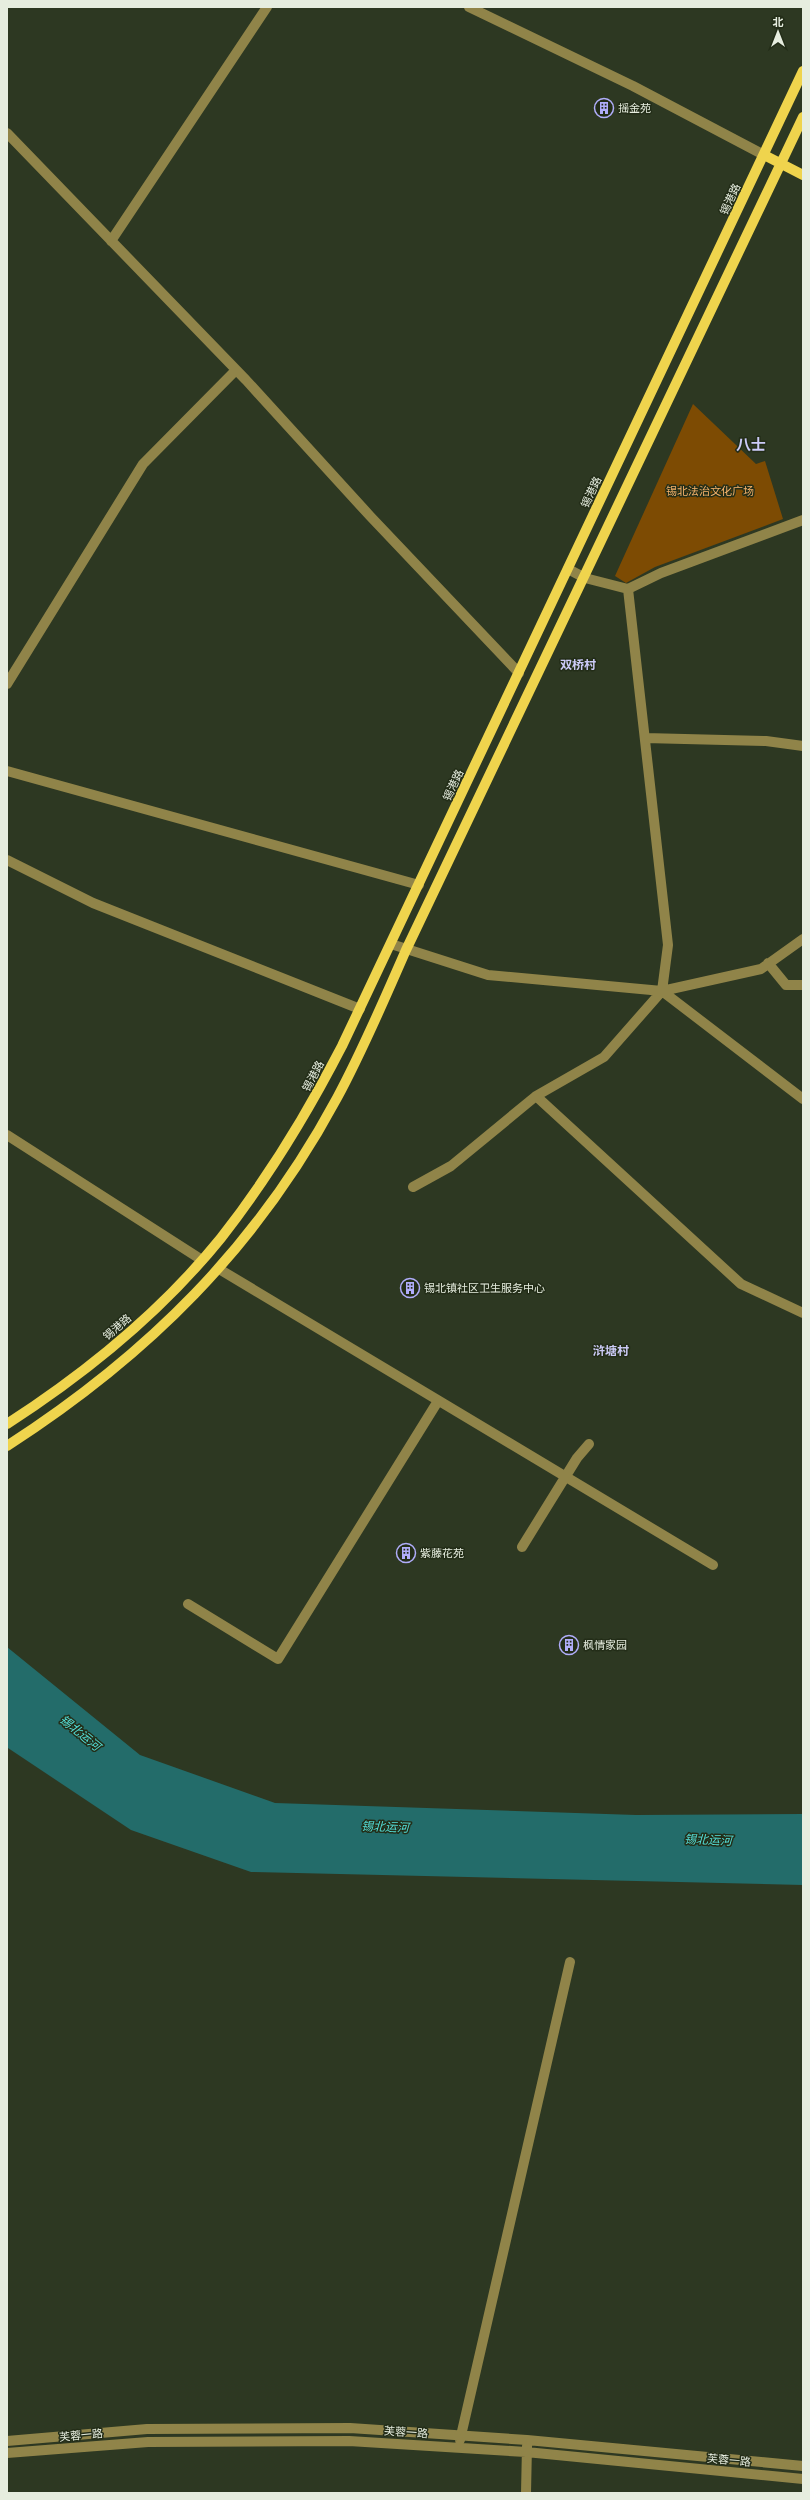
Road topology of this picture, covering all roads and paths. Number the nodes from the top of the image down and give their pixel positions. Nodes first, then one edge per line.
1 (267, 7) edge
2 (469, 7) edge
3 (803, 71) edge
4 (803, 117) edge
5 (7, 133) edge
6 (764, 155) junction
7 (781, 164) junction
8 (803, 175) edge
9 (111, 241) junction
10 (236, 370) junction
11 (803, 520) edge
12 (568, 570) junction
13 (585, 578) junction
14 (628, 589) junction
15 (519, 673) junction
16 (7, 684) edge
17 (645, 738) junction
18 (803, 746) edge
19 (7, 771) edge
20 (7, 860) edge
21 (419, 885) junction
22 (803, 939) edge
23 (391, 944) junction
24 (406, 950) junction
25 (768, 963) junction
26 (803, 985) edge
27 (662, 991) junction
28 (360, 1010) junction
29 (536, 1096) junction
30 (803, 1099) edge
31 (7, 1135) edge
32 (413, 1187) dead end
33 (202, 1260) junction
34 (219, 1269) junction
35 (803, 1313) edge
36 (438, 1401) junction
37 (7, 1424) edge
38 (589, 1444) dead end
39 (7, 1446) edge
40 (564, 1478) junction
41 (522, 1548) dead end
42 (713, 1565) dead end
43 (188, 1604) dead end
44 (570, 1962) dead end
45 (461, 2435) junction
46 (527, 2440) junction
47 (7, 2441) edge
48 (458, 2448) junction
49 (526, 2452) junction
50 (7, 2453) edge
51 (803, 2466) edge
52 (803, 2479) edge
53 (526, 2493) edge

1 - 9 street
2 - 6 street
3 - 6 main road, 锡港路
4 - 7 main road
5 - 9 street
6 - 7 main road
6 - 12 main road, 锡港路
7 - 8 main road
7 - 13 main road
9 - 10 street
10 - 15 street
10 - 16 street
11 - 14 street
12 - 13 street
12 - 15 main road, 锡港路
13 - 14 street
13 - 24 main road
14 - 17 street
15 - 21 main road, 锡港路
17 - 18 street
17 - 27 street
19 - 21 street
20 - 28 street
21 - 23 main road, 锡港路
22 - 25 street
23 - 24 street
23 - 28 main road, 锡港路
24 - 27 street
24 - 34 main road
25 - 26 street
25 - 27 street
27 - 29 street
27 - 30 street
28 - 33 main road, 锡港路
29 - 32 street
29 - 35 street
31 - 33 street
33 - 37 main road, 锡港路
34 - 36 street
34 - 39 main road
36 - 40 street
36 - 43 street
38 - 40 street
40 - 41 street
40 - 42 street
44 - 45 street
45 - 46 street, 芙蓉一路
45 - 47 street, 芙蓉一路
45 - 48 street
46 - 49 street
46 - 51 street, 芙蓉一路
48 - 49 street, 芙蓉一路
48 - 50 street, 芙蓉一路
49 - 52 street, 芙蓉一路
49 - 53 street

